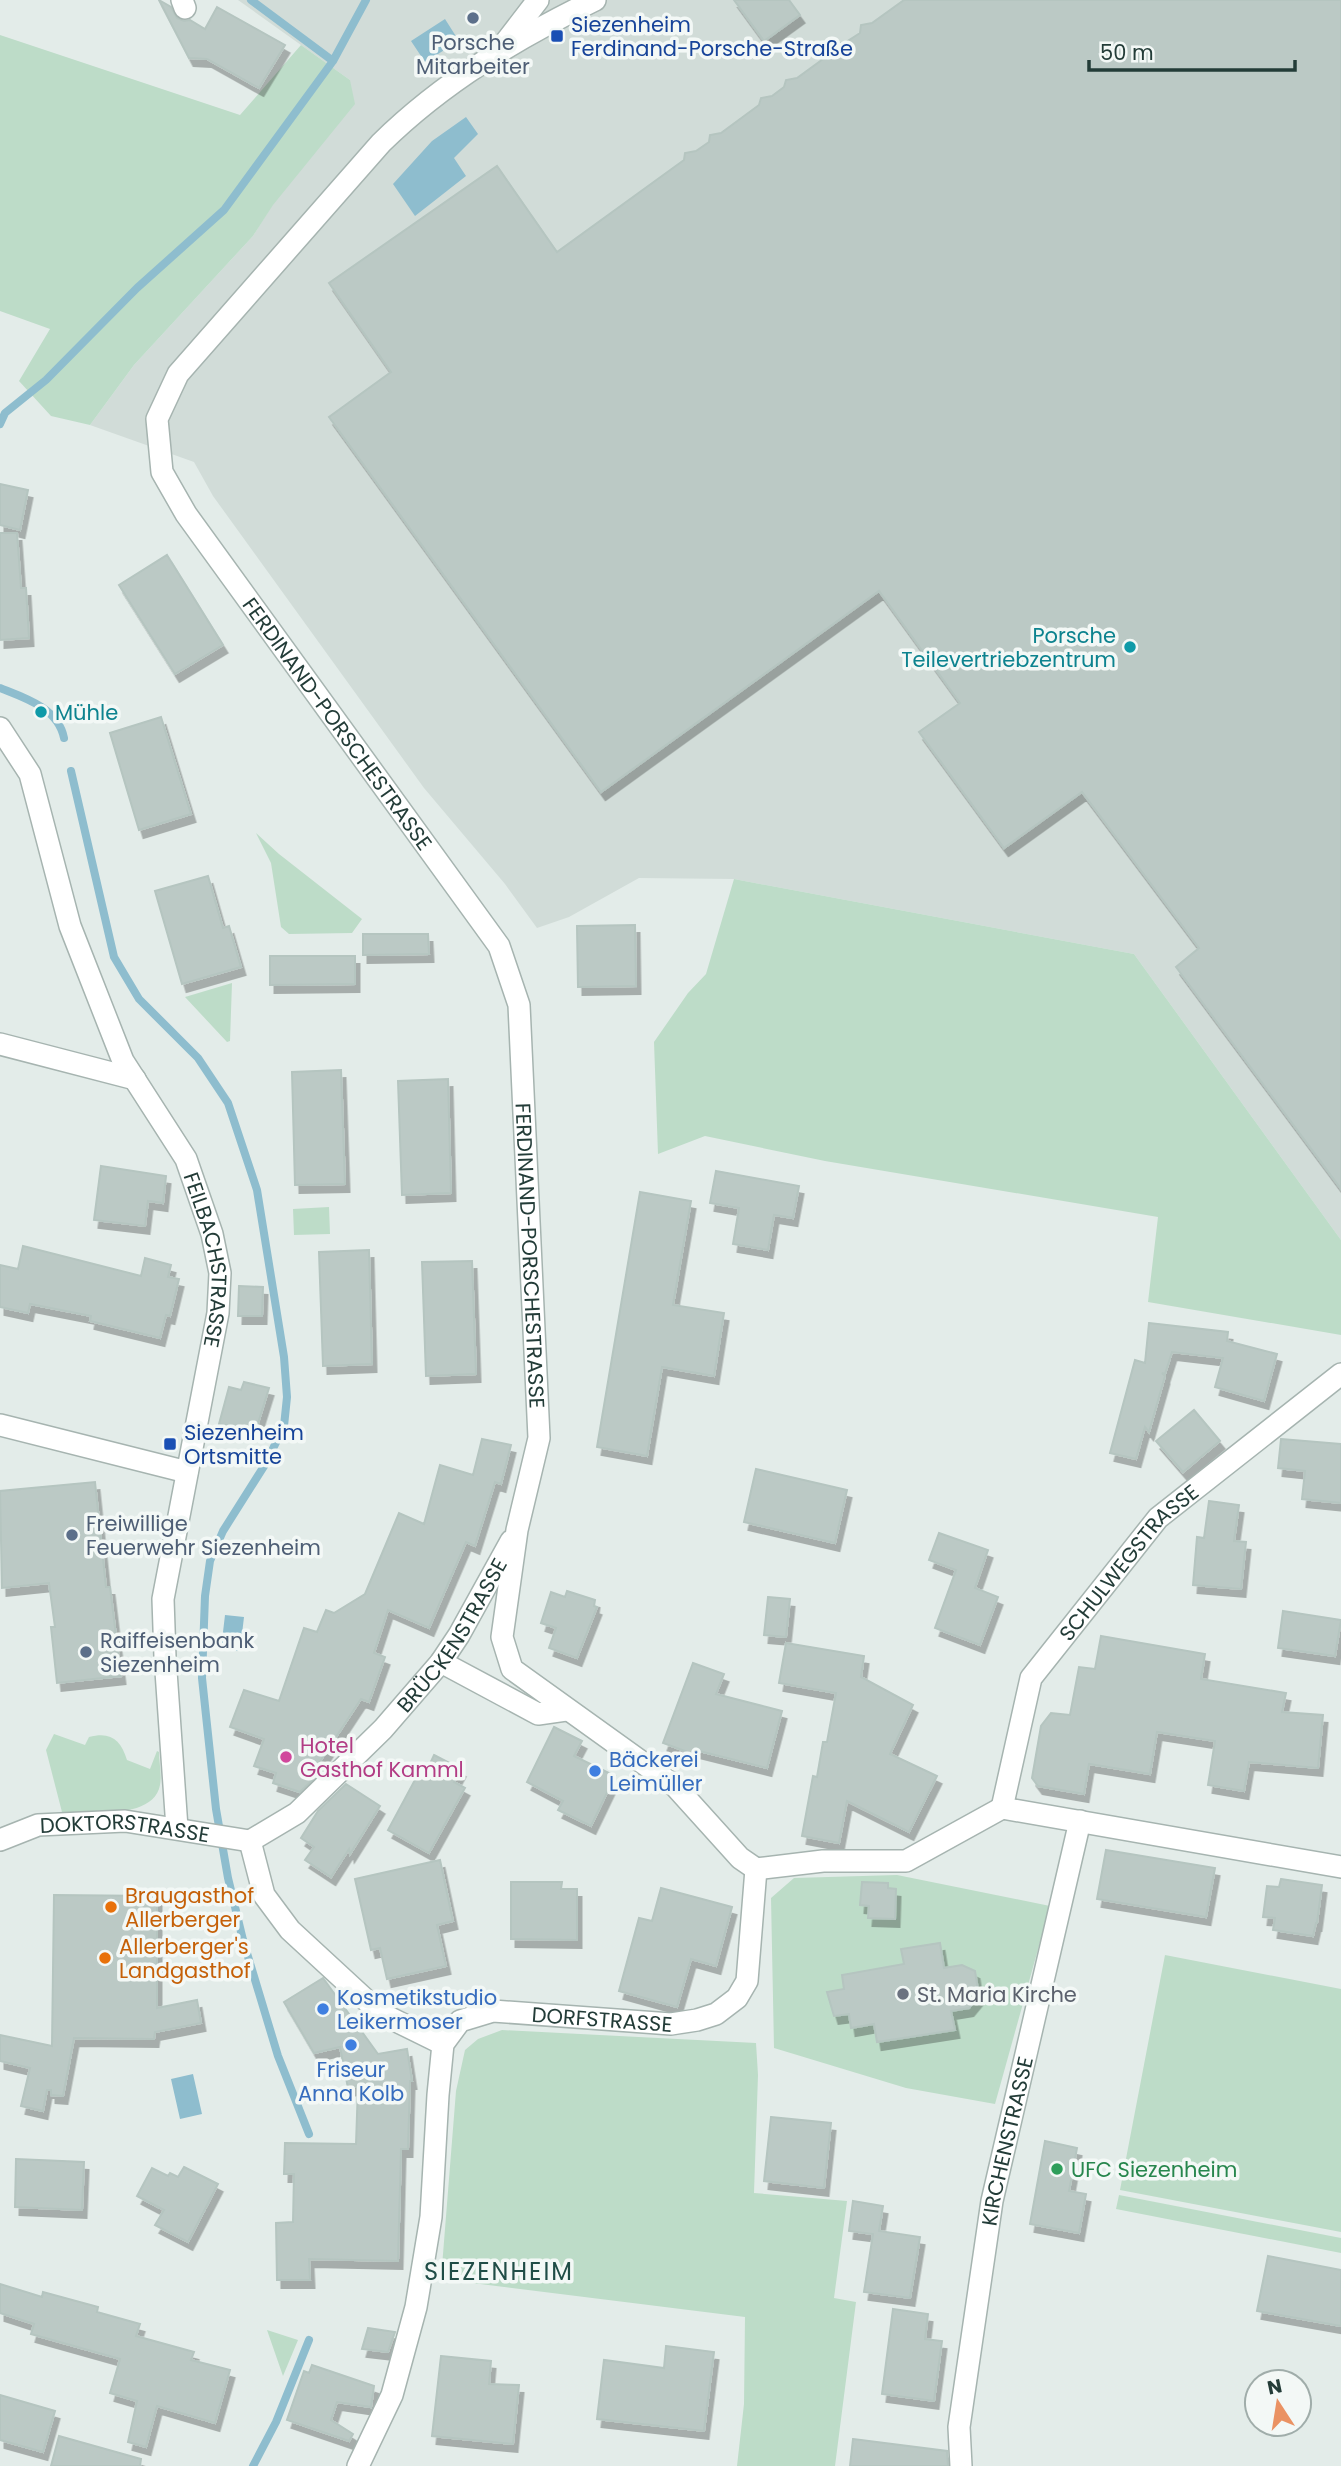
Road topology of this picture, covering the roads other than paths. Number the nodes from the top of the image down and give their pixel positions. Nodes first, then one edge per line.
1 (538, 0) edge
2 (595, 0) edge
3 (497, 53) junction
4 (0, 728) edge
5 (0, 1044) edge
6 (135, 1079) junction
7 (1341, 1374) edge
8 (0, 1425) edge
9 (187, 1472) junction
10 (517, 1530) junction
11 (441, 1662) junction
12 (566, 1710) junction
13 (1002, 1808) junction
14 (1080, 1821) junction
15 (177, 1828) junction
16 (0, 1840) edge
17 (243, 1840) junction
18 (1341, 1867) edge
19 (756, 1869) junction
20 (443, 2044) junction
21 (358, 2466) edge
22 (961, 2466) edge

1 - 3 street, FERDINAND-PORSCHESTRASSE
2 - 3 street, FERDINAND-PORSCHESTRASSE
3 - 10 street, FERDINAND-PORSCHESTRASSE
4 - 6 street, FEILBACHSTRASSE
5 - 6 street
6 - 9 street, FEILBACHSTRASSE
7 - 13 street, SCHULWEGSTRASSE
8 - 9 street
9 - 15 street, FEILBACHSTRASSE
10 - 11 street, BRÜCKENSTRASSE
10 - 12 street
11 - 12 street
11 - 17 street, BRÜCKENSTRASSE
12 - 19 street
13 - 14 street
13 - 19 street
14 - 18 street
14 - 22 street, KIRCHENSTRASSE
15 - 16 street, DOKTORSTRASSE
15 - 17 street, DOKTORSTRASSE
17 - 20 street
19 - 20 street, DORFSTRASSE
20 - 21 street

